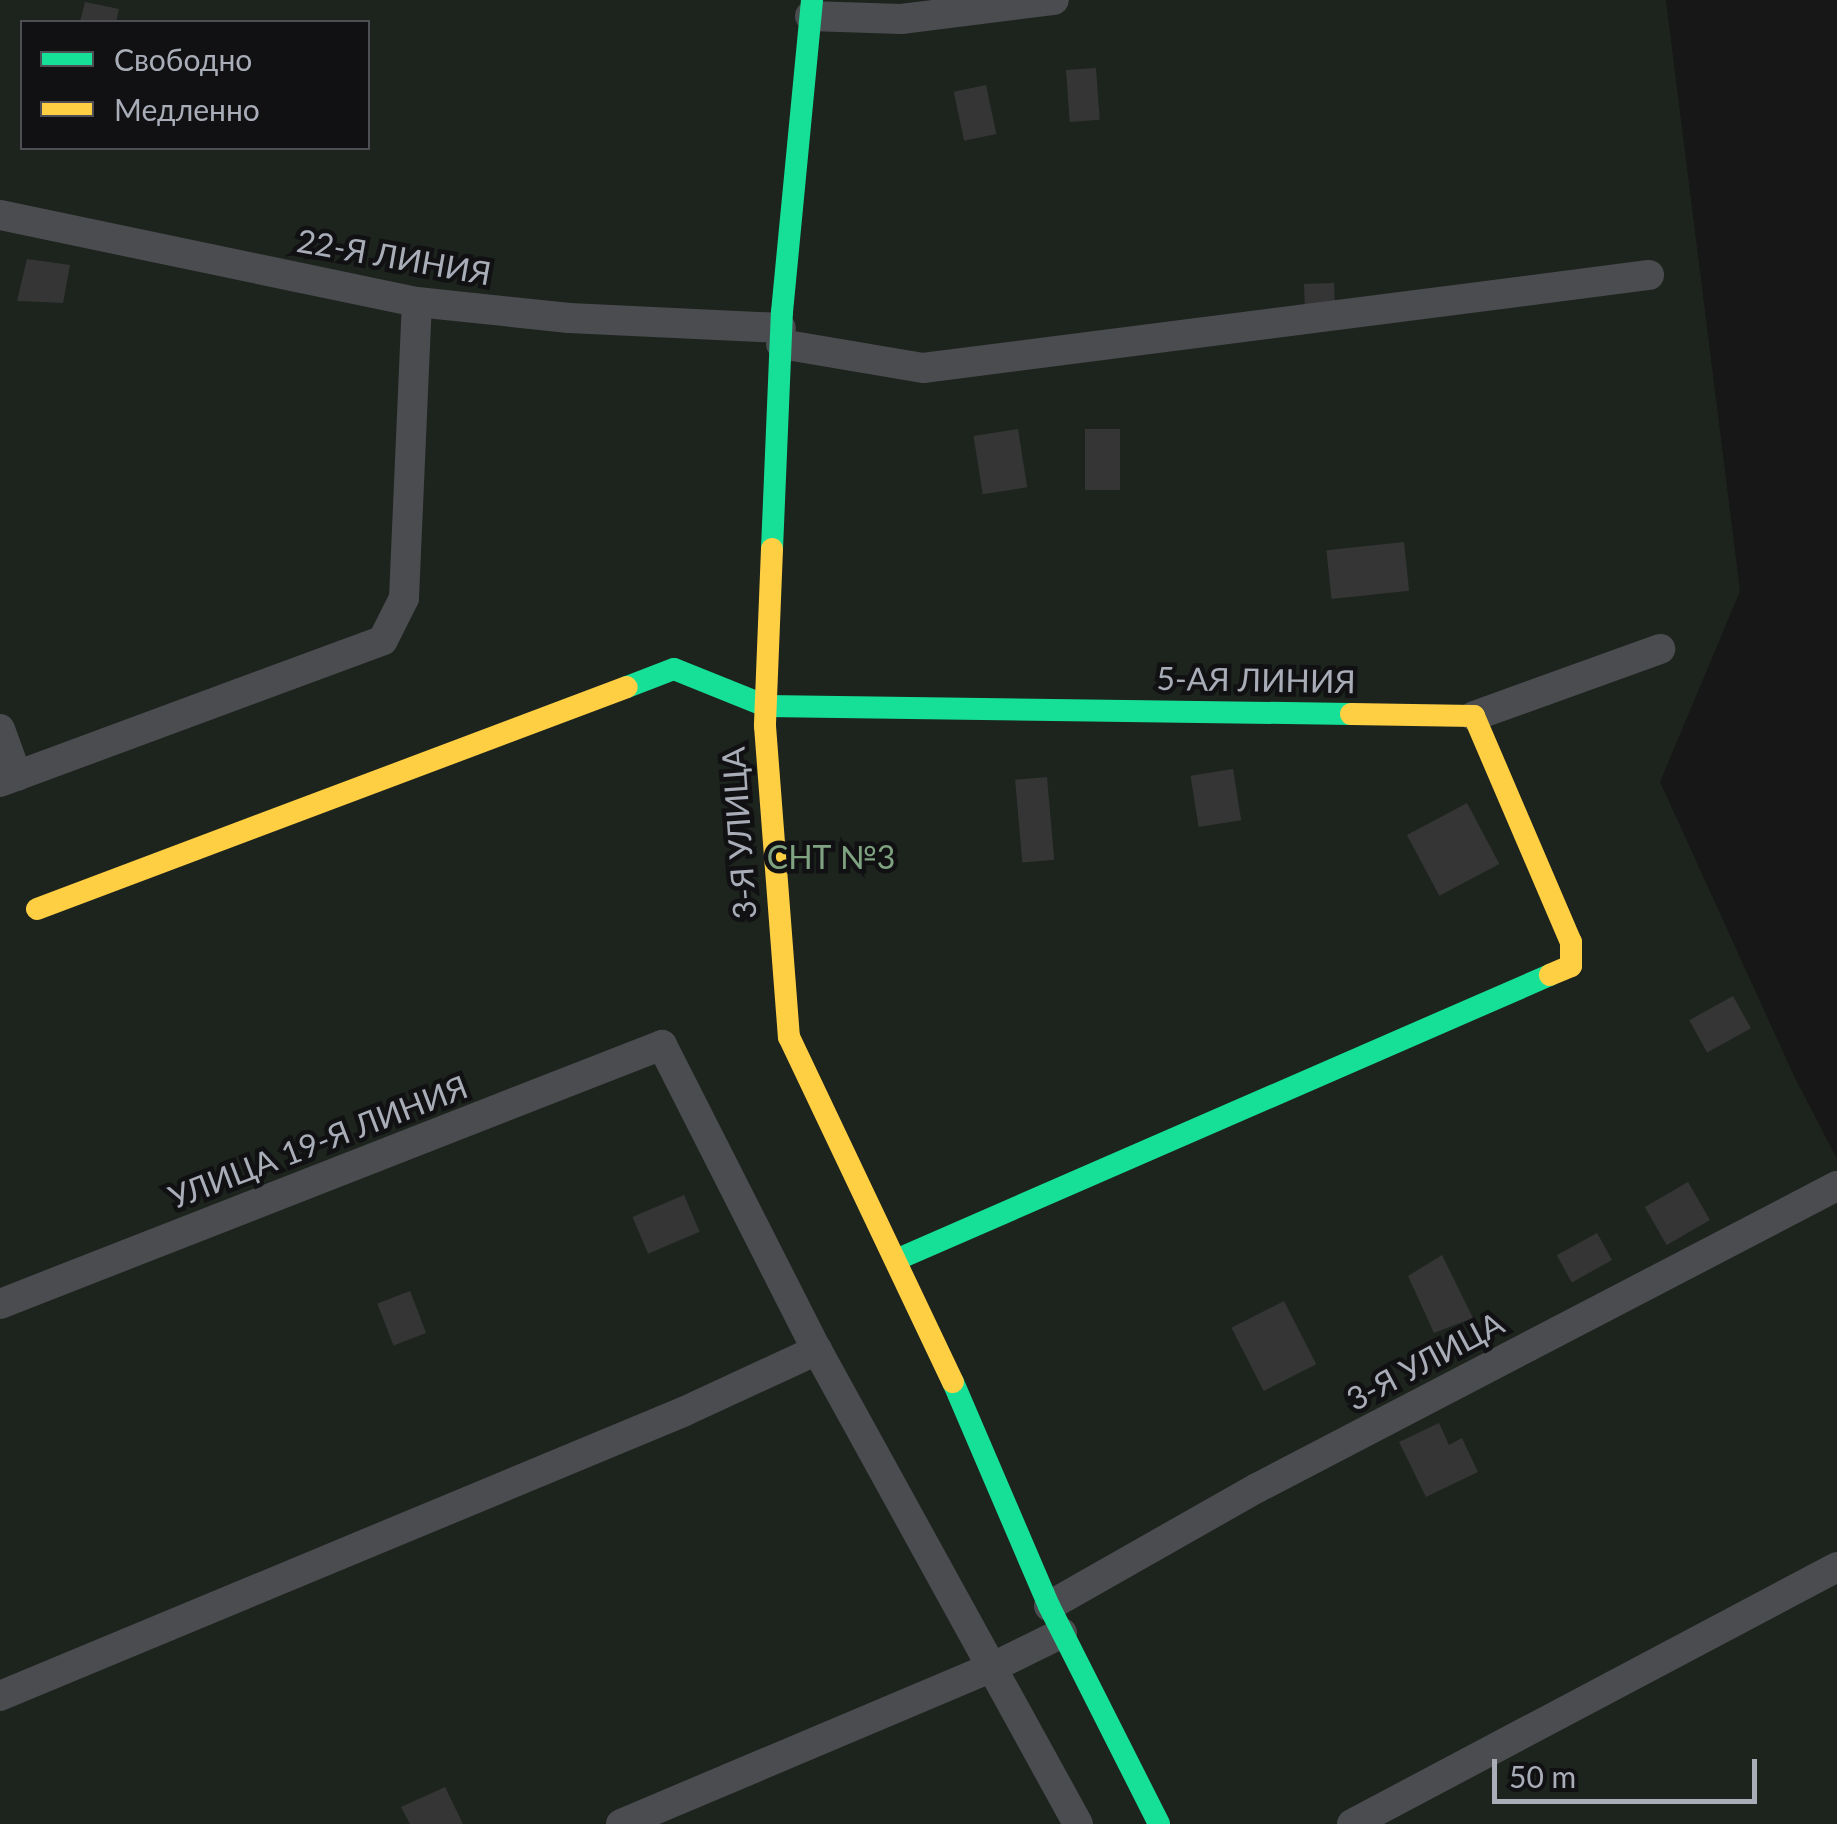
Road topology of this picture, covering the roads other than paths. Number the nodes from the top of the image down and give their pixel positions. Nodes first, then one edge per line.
1 (1054, 0) edge
2 (811, 8) edge
3 (0, 215) edge
4 (1650, 276) dead end
5 (417, 302) junction
6 (781, 336) junction
7 (1660, 649) dead end
8 (766, 706) junction
9 (1474, 716) junction
10 (0, 729) edge
11 (8, 779) edge
12 (37, 909) dead end
13 (1837, 1186) edge
14 (898, 1259) junction
15 (0, 1304) edge
16 (817, 1350) junction
17 (1837, 1567) edge
18 (1056, 1620) junction
19 (993, 1667) junction
20 (0, 1696) edge
21 (621, 1824) edge
22 (1078, 1824) edge
23 (1160, 1824) edge
24 (1352, 1824) edge

1 - 2 street
2 - 6 street, 3-Я УЛИЦА
3 - 5 street, 22-Я ЛИНИЯ
4 - 6 street, 22-Я ЛИНИЯ
5 - 6 street, 22-Я ЛИНИЯ
5 - 11 street
6 - 8 street, 3-Я УЛИЦА
7 - 9 street
8 - 9 street, 5-АЯ ЛИНИЯ
8 - 12 street
8 - 14 street, 3-Я УЛИЦА
9 - 14 street
10 - 11 street
13 - 18 street, 3-Я УЛИЦА
14 - 18 street, 3-Я УЛИЦА
15 - 16 street, УЛИЦА 19-Я ЛИНИЯ
16 - 19 street
16 - 20 street
17 - 24 street
18 - 19 street
18 - 23 street, 3-Я УЛИЦА
19 - 21 street
19 - 22 street

